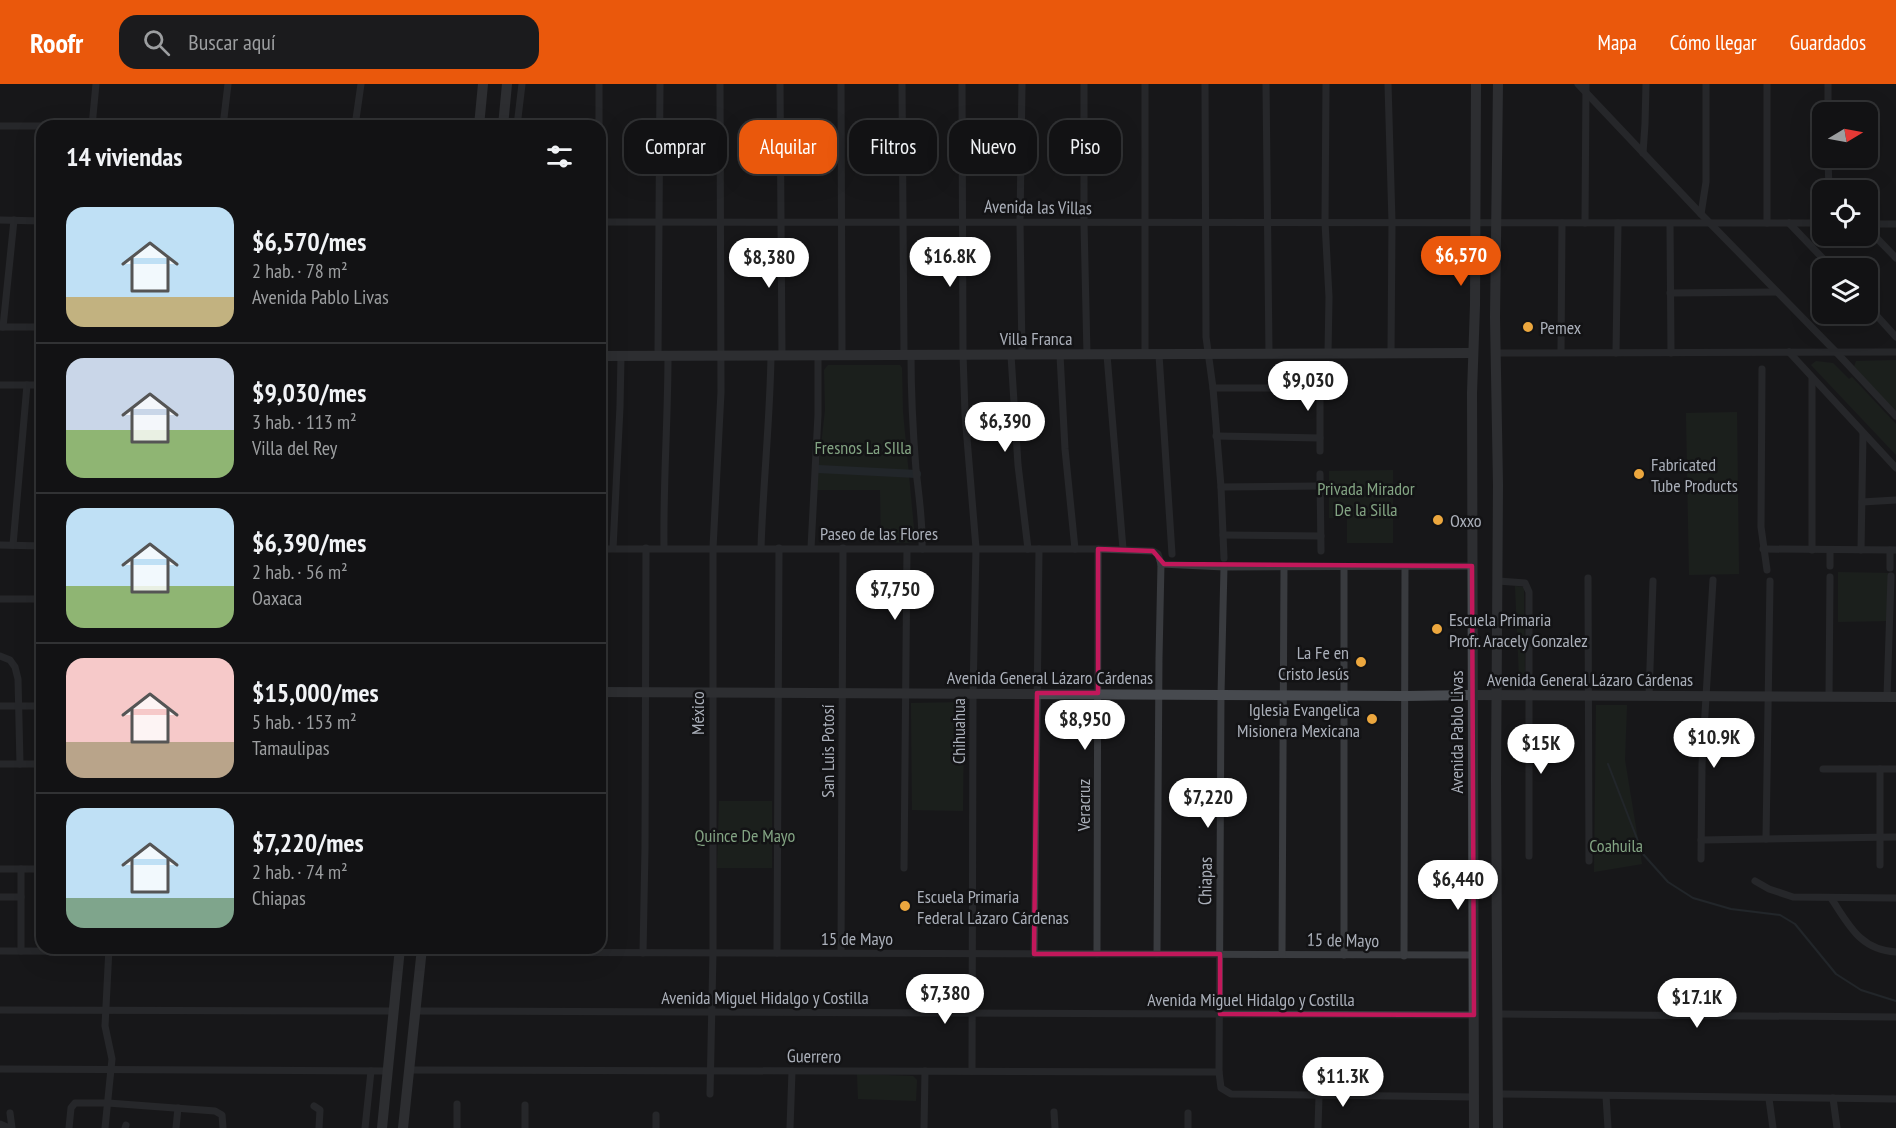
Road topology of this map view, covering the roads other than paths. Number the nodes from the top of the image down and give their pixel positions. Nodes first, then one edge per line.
1 (96, 84) edge
2 (228, 84) edge
3 (361, 84) edge
4 (483, 84) edge
5 (507, 84) edge
6 (522, 84) edge
7 (599, 84) edge
8 (660, 84) edge
9 (720, 84) edge
10 (780, 84) edge
11 (841, 84) edge
12 (902, 84) edge
13 (962, 84) edge
14 (1022, 84) edge
15 (1084, 84) edge
16 (1145, 84) edge
17 (1205, 84) edge
18 (1266, 84) edge
19 (1326, 84) edge
20 (1388, 84) edge
21 (1476, 84) edge
22 (1498, 84) edge
23 (1578, 84) edge
24 (1586, 84) edge
25 (1646, 84) edge
26 (1706, 84) edge
27 (1767, 84) edge
28 (1828, 84) edge
29 (1586, 93) junction
30 (1828, 102) edge
31 (93, 120) edge
32 (224, 120) edge
33 (356, 120) edge
34 (480, 120) edge
35 (504, 120) edge
36 (518, 120) edge
37 (599, 120) edge
38 (0, 126) edge
39 (36, 126) edge
40 (1642, 153) junction
41 (1701, 214) junction
42 (0, 220) edge
43 (14, 220) junction
44 (36, 221) edge
45 (606, 222) edge
46 (719, 222) junction
47 (781, 222) junction
48 (842, 222) junction
49 (902, 222) junction
50 (963, 222) junction
51 (1020, 222) junction
52 (1145, 222) junction
53 (1206, 222) junction
54 (1268, 222) junction
55 (1325, 222) junction
56 (1392, 222) junction
57 (1476, 222) junction
58 (1497, 222) junction
59 (658, 223) junction
60 (1084, 223) junction
61 (1562, 223) junction
62 (1584, 223) junction
63 (1767, 223) junction
64 (1790, 223) junction
65 (1812, 223) edge
66 (1618, 224) junction
67 (1670, 224) junction
68 (1710, 224) junction
69 (1878, 224) edge
70 (1896, 224) edge
71 (1878, 239) edge
72 (1823, 258) edge
73 (1896, 258) edge
74 (1777, 292) junction
75 (1670, 293) junction
76 (1878, 317) edge
77 (1, 327) edge
78 (36, 327) edge
79 (1896, 337) edge
80 (1561, 352) junction
81 (1789, 352) junction
82 (1896, 352) edge
83 (1328, 353) junction
84 (1472, 353) junction
85 (1495, 353) junction
86 (1616, 353) junction
87 (1671, 353) junction
88 (1837, 353) junction
89 (963, 354) junction
90 (1207, 354) junction
91 (1269, 354) junction
92 (1391, 354) junction
93 (720, 355) junction
94 (908, 355) junction
95 (1017, 355) junction
96 (1060, 355) junction
97 (1087, 355) junction
98 (1107, 355) junction
99 (1145, 355) junction
100 (1159, 355) junction
101 (606, 356) edge
102 (621, 356) junction
103 (663, 356) junction
104 (777, 356) junction
105 (818, 356) junction
106 (842, 356) junction
107 (1762, 369) dead end
108 (1320, 373) dead end
109 (1812, 379) junction
110 (0, 385) edge
111 (27, 385) junction
112 (36, 385) edge
113 (1213, 388) junction
114 (1320, 388) junction
115 (1896, 416) edge
116 (1863, 433) junction
117 (1216, 436) junction
118 (1320, 438) junction
119 (1320, 452) dead end
120 (1896, 468) edge
121 (1320, 474) dead end
122 (1321, 486) junction
123 (1221, 487) junction
124 (1896, 500) edge
125 (1862, 502) junction
126 (1223, 536) junction
127 (1321, 536) junction
128 (0, 545) edge
129 (13, 545) junction
130 (36, 546) edge
131 (613, 548) junction
132 (645, 548) junction
133 (664, 548) junction
134 (712, 548) junction
135 (761, 548) junction
136 (779, 548) junction
137 (811, 548) junction
138 (843, 548) junction
139 (976, 548) junction
140 (606, 549) edge
141 (907, 549) junction
142 (922, 549) junction
143 (1028, 549) junction
144 (1039, 549) junction
145 (1076, 549) junction
146 (1098, 549) junction
147 (1123, 549) junction
148 (1763, 549) junction
149 (1812, 550) junction
150 (1830, 550) junction
151 (1861, 550) junction
152 (1893, 550) edge
153 (1322, 551) dead end
154 (1172, 554) dead end
155 (1224, 558) dead end
156 (1161, 564) junction
157 (1472, 566) junction
158 (1830, 566) dead end
159 (1224, 567) junction
160 (1284, 567) junction
161 (1344, 567) junction
162 (1405, 567) junction
163 (1767, 570) dead end
164 (1830, 576) dead end
165 (1588, 578) dead end
166 (1713, 580) dead end
167 (1498, 581) junction
168 (1653, 581) dead end
169 (1770, 581) dead end
170 (0, 599) edge
171 (36, 599) edge
172 (0, 656) edge
173 (606, 692) edge
174 (646, 692) junction
175 (712, 692) junction
176 (778, 693) junction
177 (842, 693) junction
178 (906, 693) junction
179 (1037, 693) junction
180 (1098, 693) junction
181 (1158, 693) junction
182 (973, 694) junction
183 (1221, 694) junction
184 (1285, 695) junction
185 (1343, 695) junction
186 (1472, 695) junction
187 (1496, 695) junction
188 (1528, 695) junction
189 (1587, 695) junction
190 (1405, 696) junction
191 (1649, 696) junction
192 (1707, 696) junction
193 (1767, 696) junction
194 (1829, 697) junction
195 (1892, 697) edge
196 (0, 706) edge
197 (19, 706) junction
198 (36, 706) edge
199 (0, 764) edge
200 (20, 764) junction
201 (36, 764) edge
202 (1823, 769) dead end
203 (1880, 769) junction
204 (1896, 769) edge
205 (1880, 837) junction
206 (1896, 837) edge
207 (1766, 839) junction
208 (1701, 840) junction
209 (1529, 856) dead end
210 (1701, 859) dead end
211 (1589, 861) dead end
212 (1880, 866) dead end
213 (904, 868) dead end
214 (0, 869) edge
215 (21, 869) junction
216 (36, 869) edge
217 (1755, 881) dead end
218 (0, 897) edge
219 (21, 897) junction
220 (1831, 898) junction
221 (1896, 898) edge
222 (0, 951) edge
223 (21, 951) junction
224 (36, 951) edge
225 (606, 951) edge
226 (713, 952) junction
227 (1896, 952) edge
228 (643, 953) junction
229 (777, 953) junction
230 (841, 953) junction
231 (109, 954) edge
232 (400, 954) edge
233 (422, 954) edge
234 (972, 954) junction
235 (1034, 954) junction
236 (1097, 954) junction
237 (1157, 954) junction
238 (1220, 954) junction
239 (1282, 954) junction
240 (1344, 955) junction
241 (1473, 955) junction
242 (1404, 956) junction
243 (1700, 993) dead end
244 (0, 1010) edge
245 (106, 1010) junction
246 (394, 1011) junction
247 (416, 1011) junction
248 (712, 1011) junction
249 (971, 1013) junction
250 (1220, 1014) junction
251 (1498, 1014) junction
252 (1473, 1015) junction
253 (1700, 1016) junction
254 (1896, 1017) edge
255 (0, 1069) edge
256 (111, 1070) junction
257 (409, 1070) junction
258 (371, 1071) junction
259 (388, 1071) junction
260 (711, 1071) junction
261 (792, 1071) junction
262 (925, 1071) junction
263 (972, 1071) junction
264 (1219, 1072) junction
265 (710, 1094) dead end
266 (1498, 1094) junction
267 (1319, 1096) junction
268 (1606, 1096) junction
269 (1475, 1097) junction
270 (1833, 1098) junction
271 (1769, 1099) junction
272 (1896, 1099) edge
273 (108, 1103) junction
274 (457, 1104) dead end
275 (525, 1105) dead end
276 (314, 1106) dead end
277 (178, 1108) junction
278 (1054, 1112) dead end
279 (10, 1113) dead end
280 (1188, 1113) dead end
281 (656, 1114) dead end
282 (0, 1124) edge
283 (10, 1128) edge
284 (69, 1128) edge
285 (105, 1128) edge
286 (176, 1128) edge
287 (223, 1128) edge
288 (319, 1128) edge
289 (365, 1128) edge
290 (382, 1128) edge
291 (403, 1128) edge
292 (457, 1128) edge
293 (525, 1128) edge
294 (656, 1128) edge
295 (790, 1128) edge
296 (924, 1128) edge
297 (1055, 1128) edge
298 (1188, 1128) edge
299 (1318, 1128) edge
300 (1474, 1128) edge
301 (1498, 1128) edge
302 (1608, 1128) edge
303 (1773, 1128) edge
304 (1837, 1128) edge

1 - 31 street
2 - 32 street
3 - 33 street
4 - 34 main road
5 - 35 main road
6 - 36 street
7 - 37 street
8 - 59 street
9 - 46 street, México
10 - 47 street
11 - 48 street
12 - 49 street
13 - 50 street, Chihuahua
14 - 51 street
15 - 60 street
16 - 52 street
17 - 53 street
18 - 54 street
19 - 55 street
20 - 56 street
21 - 57 main road, Avenida Pablo Livas
22 - 58 main road
23 - 29 street
24 - 29 street
25 - 40 street
26 - 41 street
27 - 63 street
28 - 30 street
29 - 40 street
29 - 62 street
38 - 39 street
40 - 41 street
41 - 68 street
42 - 43 street
43 - 44 street
43 - 77 street
45 - 59 street, Avenida las Villas
46 - 47 street, Avenida las Villas
46 - 59 street, Avenida las Villas
46 - 93 street, México
47 - 48 street, Avenida las Villas
47 - 104 street
48 - 49 street, Avenida las Villas
48 - 106 street
49 - 50 street, Avenida las Villas
49 - 94 street
50 - 51 street, Avenida las Villas
50 - 89 street, Chihuahua
51 - 60 street, Avenida las Villas
51 - 95 street
52 - 53 street, Avenida las Villas
52 - 60 street, Avenida las Villas
52 - 99 street
53 - 54 street, Avenida las Villas
53 - 90 street
54 - 55 street, Avenida las Villas
54 - 91 street
55 - 56 street, Avenida las Villas
55 - 83 street
56 - 57 street, Avenida las Villas
56 - 92 street
57 - 58 street
57 - 84 main road, Avenida Pablo Livas
58 - 61 street
58 - 85 main road
59 - 103 street
60 - 97 street
61 - 62 street
61 - 80 street
62 - 66 street
63 - 64 street
63 - 68 street
64 - 65 street
64 - 72 street
66 - 67 street
66 - 86 street
67 - 68 street
67 - 75 street
68 - 74 street
69 - 70 street
71 - 73 street
74 - 75 street
74 - 88 street
75 - 87 street
76 - 79 street
77 - 78 street
80 - 85 street
80 - 86 street
81 - 87 street
81 - 88 street
81 - 109 street
82 - 88 street
83 - 91 main road, Villa Franca
83 - 92 main road, Villa Franca
84 - 92 main road, Villa Franca
84 - 157 main road, Avenida Pablo Livas
85 - 167 main road
86 - 87 street
88 - 115 street
89 - 94 main road, Villa Franca
89 - 95 main road, Villa Franca
89 - 139 street, Chihuahua
90 - 91 main road, Villa Franca
90 - 100 main road, Villa Franca
90 - 113 street
93 - 103 main road, Villa Franca
93 - 104 main road, Villa Franca
93 - 134 street, México
94 - 106 main road, Villa Franca
94 - 142 street
95 - 96 main road, Villa Franca
95 - 143 street
96 - 97 main road, Villa Franca
96 - 145 street
97 - 98 main road, Villa Franca
98 - 99 main road, Villa Franca
98 - 147 street
99 - 100 main road, Villa Franca
100 - 154 street
101 - 102 main road, Villa Franca
102 - 103 main road, Villa Franca
102 - 131 street
103 - 133 street
104 - 105 main road, Villa Franca
104 - 135 street
105 - 106 main road, Villa Franca
105 - 137 street
107 - 148 street
108 - 114 street
109 - 116 street
109 - 149 street
110 - 111 street
111 - 112 street
111 - 129 street
113 - 114 street
113 - 117 street
114 - 118 street
116 - 120 street
116 - 125 street
117 - 118 street
117 - 123 street
118 - 119 street
121 - 122 street
122 - 123 street
122 - 127 street
123 - 126 street
124 - 125 street
125 - 151 street
126 - 127 street
126 - 155 street
127 - 153 street
128 - 129 street
129 - 130 street
131 - 132 street, Paseo de las Flores
131 - 140 street, Paseo de las Flores
132 - 133 street, Paseo de las Flores
132 - 174 street
133 - 134 street, Paseo de las Flores
134 - 135 street, Paseo de las Flores
134 - 175 street, México
135 - 136 street, Paseo de las Flores
136 - 137 street, Paseo de las Flores
136 - 176 street
137 - 138 street, Paseo de las Flores
138 - 141 street, Paseo de las Flores
138 - 177 street, San Luis Potosí
139 - 142 street, Paseo de las Flores
139 - 143 street, Paseo de las Flores
139 - 182 street, Chihuahua
141 - 142 street, Paseo de las Flores
141 - 178 street
143 - 144 street, Paseo de las Flores
144 - 145 street, Paseo de las Flores
144 - 179 street
145 - 146 street, Paseo de las Flores
146 - 147 street, Paseo de las Flores
146 - 180 street, Veracruz
147 - 156 street, Paseo de las Flores
148 - 149 street
148 - 163 street
149 - 150 street
150 - 151 street
150 - 158 street
151 - 152 street
152 - 195 street
156 - 159 street
156 - 181 street
157 - 162 street
157 - 186 main road, Avenida Pablo Livas
159 - 160 street
159 - 183 street, Chiapas
160 - 161 street
160 - 184 street
161 - 162 street
161 - 185 street
162 - 190 street
164 - 194 street
165 - 189 street
166 - 192 street
167 - 187 main road
167 - 188 street
168 - 191 street
169 - 193 street
170 - 171 street
172 - 197 street
173 - 174 main road, Avenida General Lázaro Cárdenas
174 - 175 main road, Avenida General Lázaro Cárdenas
174 - 228 street
175 - 176 main road, Avenida General Lázaro Cárdenas
175 - 226 street, México
176 - 177 main road, Avenida General Lázaro Cárdenas
176 - 229 street
177 - 178 main road, Avenida General Lázaro Cárdenas
177 - 230 street, San Luis Potosí
178 - 182 main road, Avenida General Lázaro Cárdenas
178 - 213 street
179 - 180 main road, Avenida General Lázaro Cárdenas
179 - 182 main road, Avenida General Lázaro Cárdenas
179 - 235 street
180 - 181 main road, Avenida General Lázaro Cárdenas
180 - 236 street, Veracruz
181 - 183 main road, Avenida General Lázaro Cárdenas
181 - 237 street
182 - 234 street, Chihuahua
183 - 184 main road, Avenida General Lázaro Cárdenas
183 - 238 street, Chiapas
184 - 185 main road, Avenida General Lázaro Cárdenas
184 - 239 street
185 - 190 main road, Avenida General Lázaro Cárdenas
185 - 240 street
186 - 187 main road, Avenida General Lázaro Cárdenas
186 - 190 main road, Avenida General Lázaro Cárdenas
186 - 241 main road, Avenida Pablo Livas
187 - 188 main road, Avenida General Lázaro Cárdenas
187 - 251 main road
188 - 189 main road, Avenida General Lázaro Cárdenas
188 - 209 street
189 - 191 main road, Avenida General Lázaro Cárdenas
189 - 211 street
190 - 242 street
191 - 192 main road, Avenida General Lázaro Cárdenas
192 - 193 main road, Avenida General Lázaro Cárdenas
192 - 208 street
193 - 194 main road, Avenida General Lázaro Cárdenas
193 - 207 street
194 - 195 main road, Avenida General Lázaro Cárdenas
196 - 197 street
197 - 198 street
197 - 200 street
199 - 200 street
200 - 201 street
202 - 203 street
203 - 204 street
203 - 205 street
205 - 206 street
205 - 207 street
205 - 212 street
207 - 208 street
208 - 210 street
214 - 215 street
215 - 216 street
215 - 219 street
217 - 220 street
218 - 219 street
219 - 223 street
220 - 221 street
220 - 227 street
222 - 223 street
223 - 224 street
225 - 228 street, 15 de Mayo
226 - 228 street, 15 de Mayo
226 - 229 street, 15 de Mayo
226 - 248 street, México
229 - 230 street, 15 de Mayo
230 - 234 street, 15 de Mayo
231 - 245 street
232 - 246 main road
233 - 247 main road
234 - 235 street, 15 de Mayo
234 - 249 street, Chihuahua
235 - 236 street, 15 de Mayo
236 - 237 street, 15 de Mayo
237 - 238 street, 15 de Mayo
238 - 239 street, 15 de Mayo
238 - 250 street, Chiapas
239 - 240 street, 15 de Mayo
240 - 242 street, 15 de Mayo
241 - 242 street, 15 de Mayo
241 - 252 main road, Avenida Pablo Livas
243 - 253 street
244 - 245 street
245 - 246 street
245 - 256 street
246 - 259 main road
247 - 248 street, Avenida Miguel Hidalgo y Costilla
247 - 257 main road
248 - 249 street, Avenida Miguel Hidalgo y Costilla
248 - 260 street, México
249 - 250 street, Avenida Miguel Hidalgo y Costilla
249 - 263 street, Chihuahua
250 - 252 street, Avenida Miguel Hidalgo y Costilla
250 - 264 street, Chiapas
251 - 253 street
251 - 266 main road
252 - 269 main road, Avenida Pablo Livas
253 - 254 street
255 - 256 street
256 - 258 street
256 - 273 street
257 - 260 street, Guerrero
257 - 291 main road
258 - 259 street
258 - 289 street
259 - 290 main road
260 - 261 street, Guerrero
260 - 265 street, México
261 - 262 street, Guerrero
261 - 295 street
262 - 263 street, Guerrero
262 - 296 street
263 - 264 street, Guerrero
264 - 267 street, Chiapas
266 - 268 street
266 - 301 main road
267 - 269 street
267 - 299 street
268 - 271 street
268 - 302 street
269 - 300 main road, Avenida Pablo Livas
270 - 271 street
270 - 272 street
270 - 304 street
271 - 303 street
273 - 277 street
273 - 284 street
273 - 285 street
274 - 292 street
275 - 293 street
276 - 288 street
277 - 286 street
277 - 287 street
278 - 297 street
279 - 283 street
280 - 298 street
281 - 294 street
282 - 283 street

